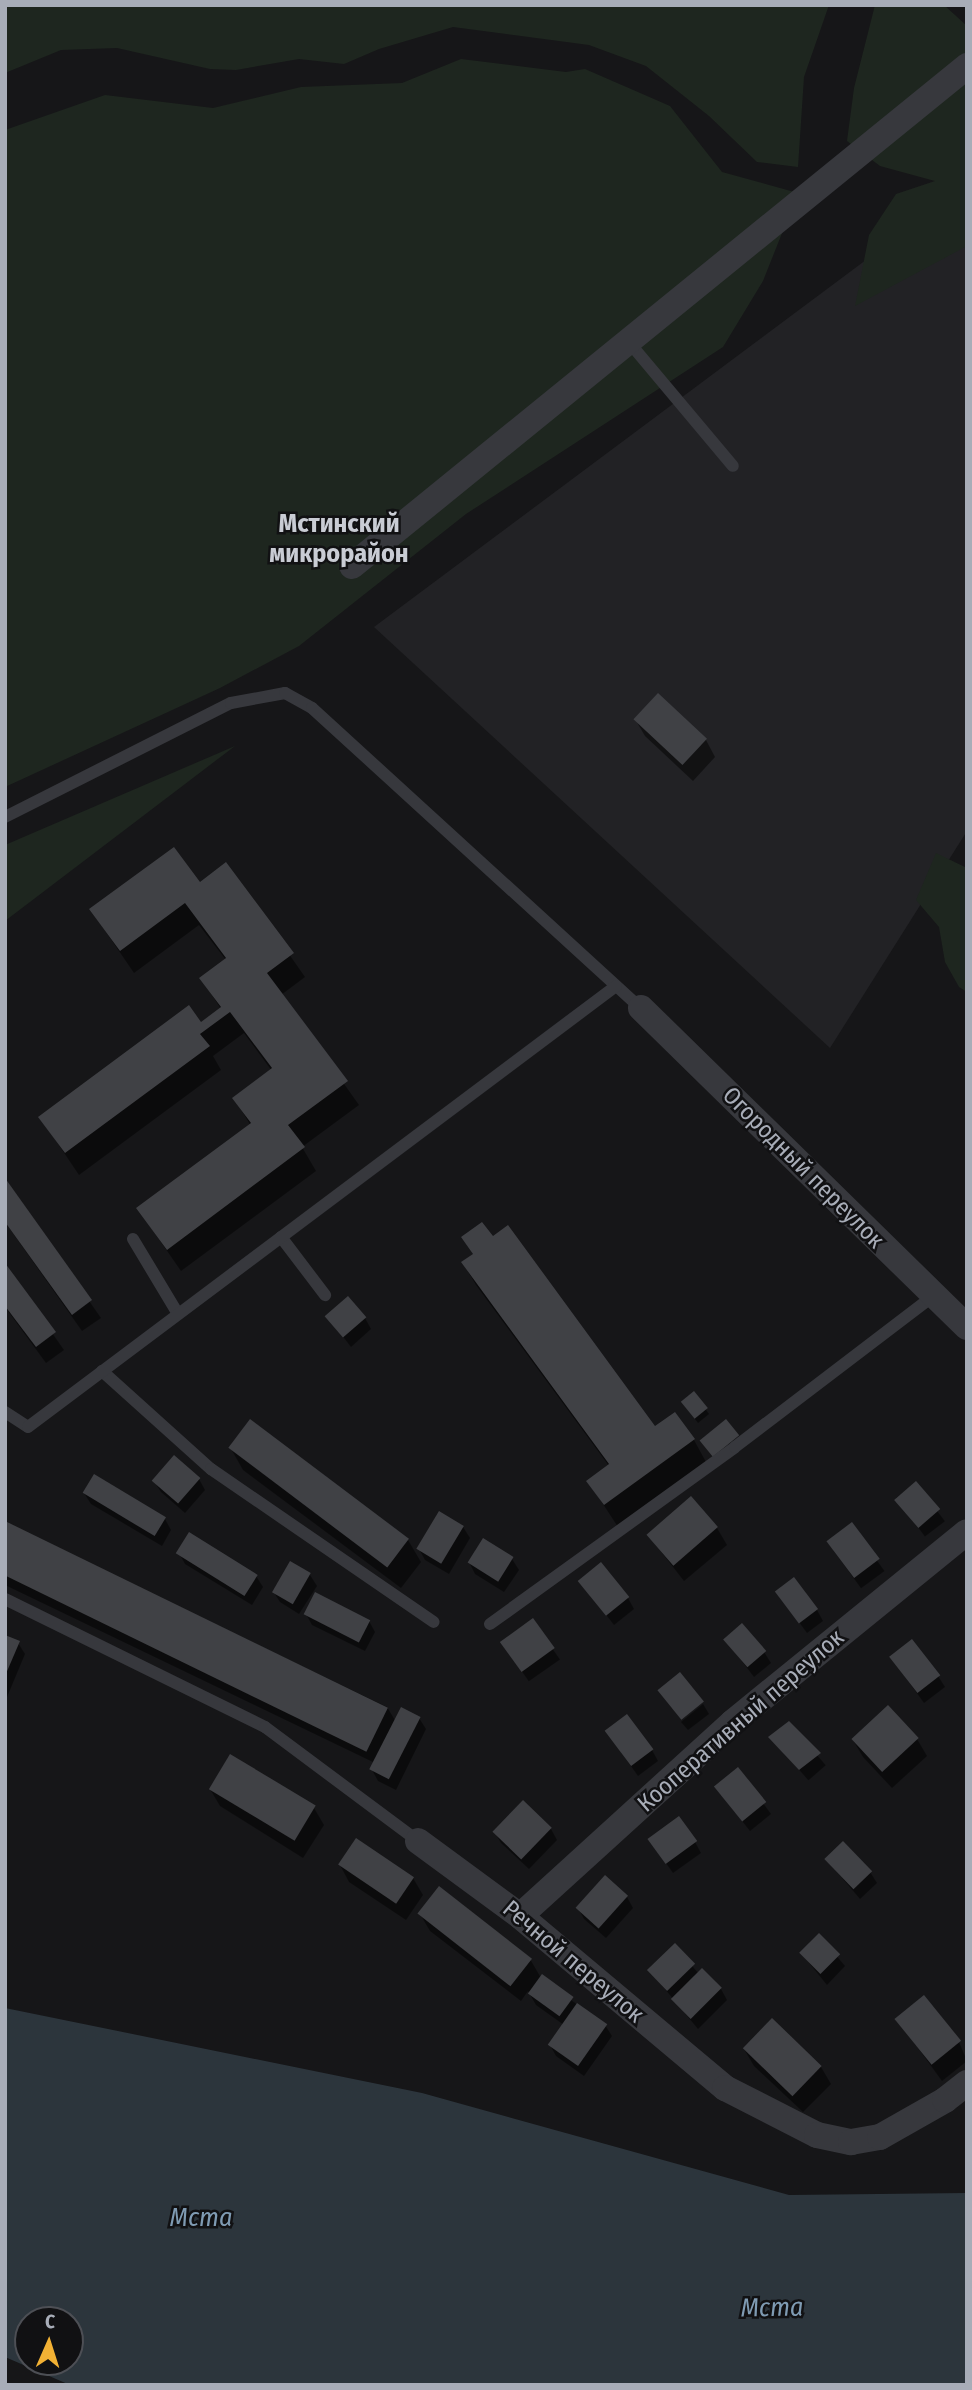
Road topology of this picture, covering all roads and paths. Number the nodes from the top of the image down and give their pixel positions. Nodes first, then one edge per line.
1 (967, 66) edge
2 (628, 341) junction
3 (733, 466) dead end
4 (352, 566) dead end
5 (5, 817) edge
6 (616, 986) junction
7 (641, 1008) joint
8 (281, 1237) junction
9 (133, 1239) dead end
10 (326, 1295) dead end
11 (933, 1296) junction
12 (178, 1314) junction
13 (967, 1327) edge
14 (102, 1371) junction
15 (5, 1412) edge
16 (967, 1532) edge
17 (5, 1599) edge
18 (434, 1622) dead end
19 (491, 1624) dead end
20 (418, 1841) joint
21 (520, 1916) junction
22 (967, 2083) edge

1 - 2 street
2 - 3 lane
2 - 4 street
5 - 6 lane
6 - 7 lane
6 - 8 lane
7 - 11 street, Огородный переулок
8 - 10 lane
8 - 12 lane
9 - 12 lane
11 - 13 street, Огородный переулок
11 - 19 lane
12 - 14 lane
14 - 15 lane
14 - 18 lane
16 - 21 street, Кооперативный переулок
17 - 20 lane
20 - 21 street, Речной переулок
21 - 22 street, Речной переулок

